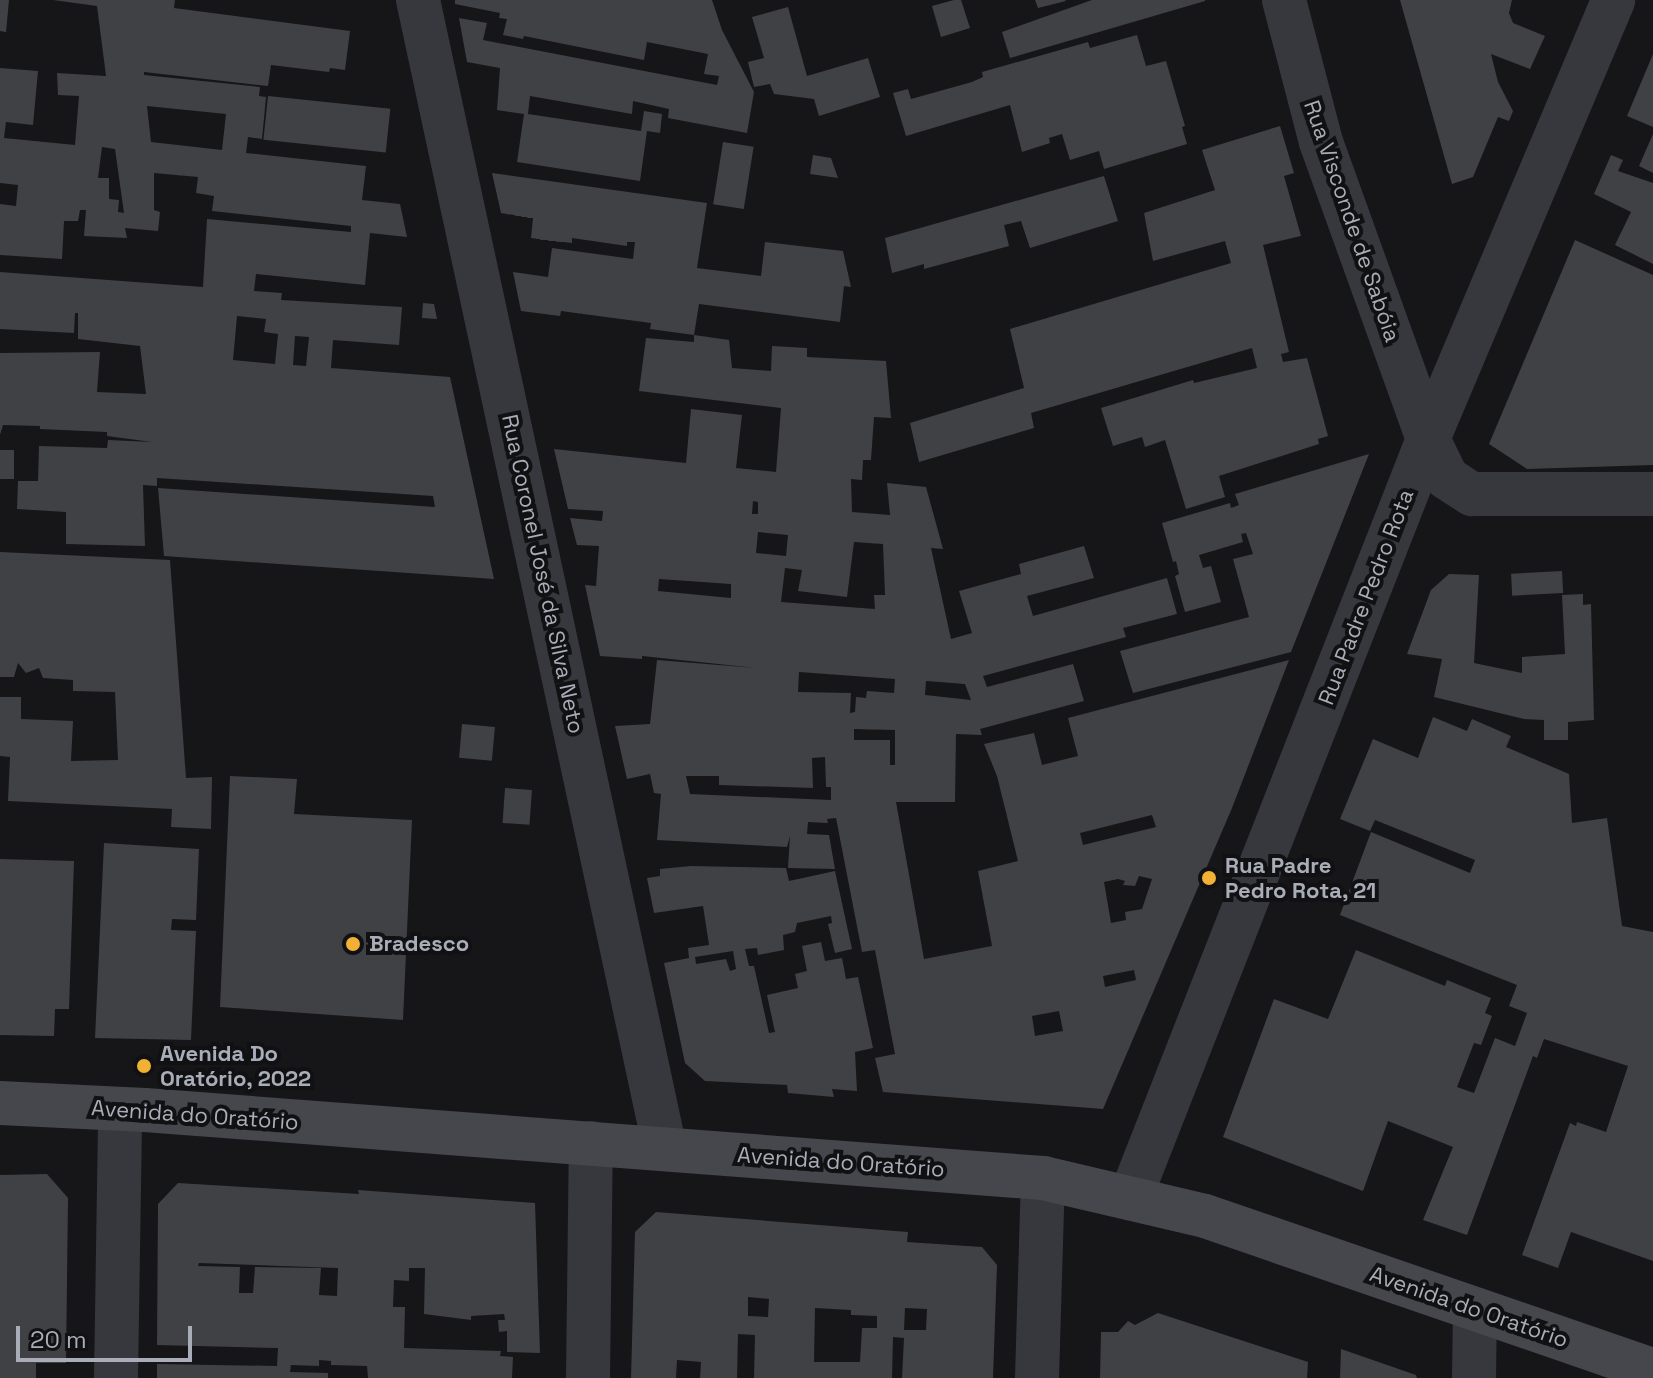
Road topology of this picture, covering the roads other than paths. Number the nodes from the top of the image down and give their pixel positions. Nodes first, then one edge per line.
1 (418, 0) edge
2 (1284, 0) edge
3 (1613, 0) edge
4 (1428, 439) junction
5 (1653, 494) edge
6 (0, 1103) edge
7 (120, 1109) junction
8 (591, 1143) junction
9 (665, 1149) junction
10 (1043, 1178) junction
11 (1130, 1198) junction
12 (1475, 1310) junction
13 (1653, 1370) edge
14 (116, 1378) edge
15 (588, 1378) edge
16 (1037, 1378) edge
17 (1474, 1378) edge

1 - 9 street, Rua Coronel José da Silva Neto
2 - 4 street, Rua Visconde de Sabóia
3 - 4 street, Rua Padre Pedro Rota
4 - 5 street, Rua Visconde de Sabóia
4 - 11 street, Rua Padre Pedro Rota
6 - 7 main road, Avenida do Oratório
7 - 8 main road, Avenida do Oratório
7 - 14 street
8 - 9 main road, Avenida do Oratório
8 - 15 street
9 - 10 main road, Avenida do Oratório
10 - 11 main road, Avenida do Oratório
10 - 16 street
11 - 12 main road, Avenida do Oratório
12 - 13 main road, Avenida do Oratório
12 - 17 street

